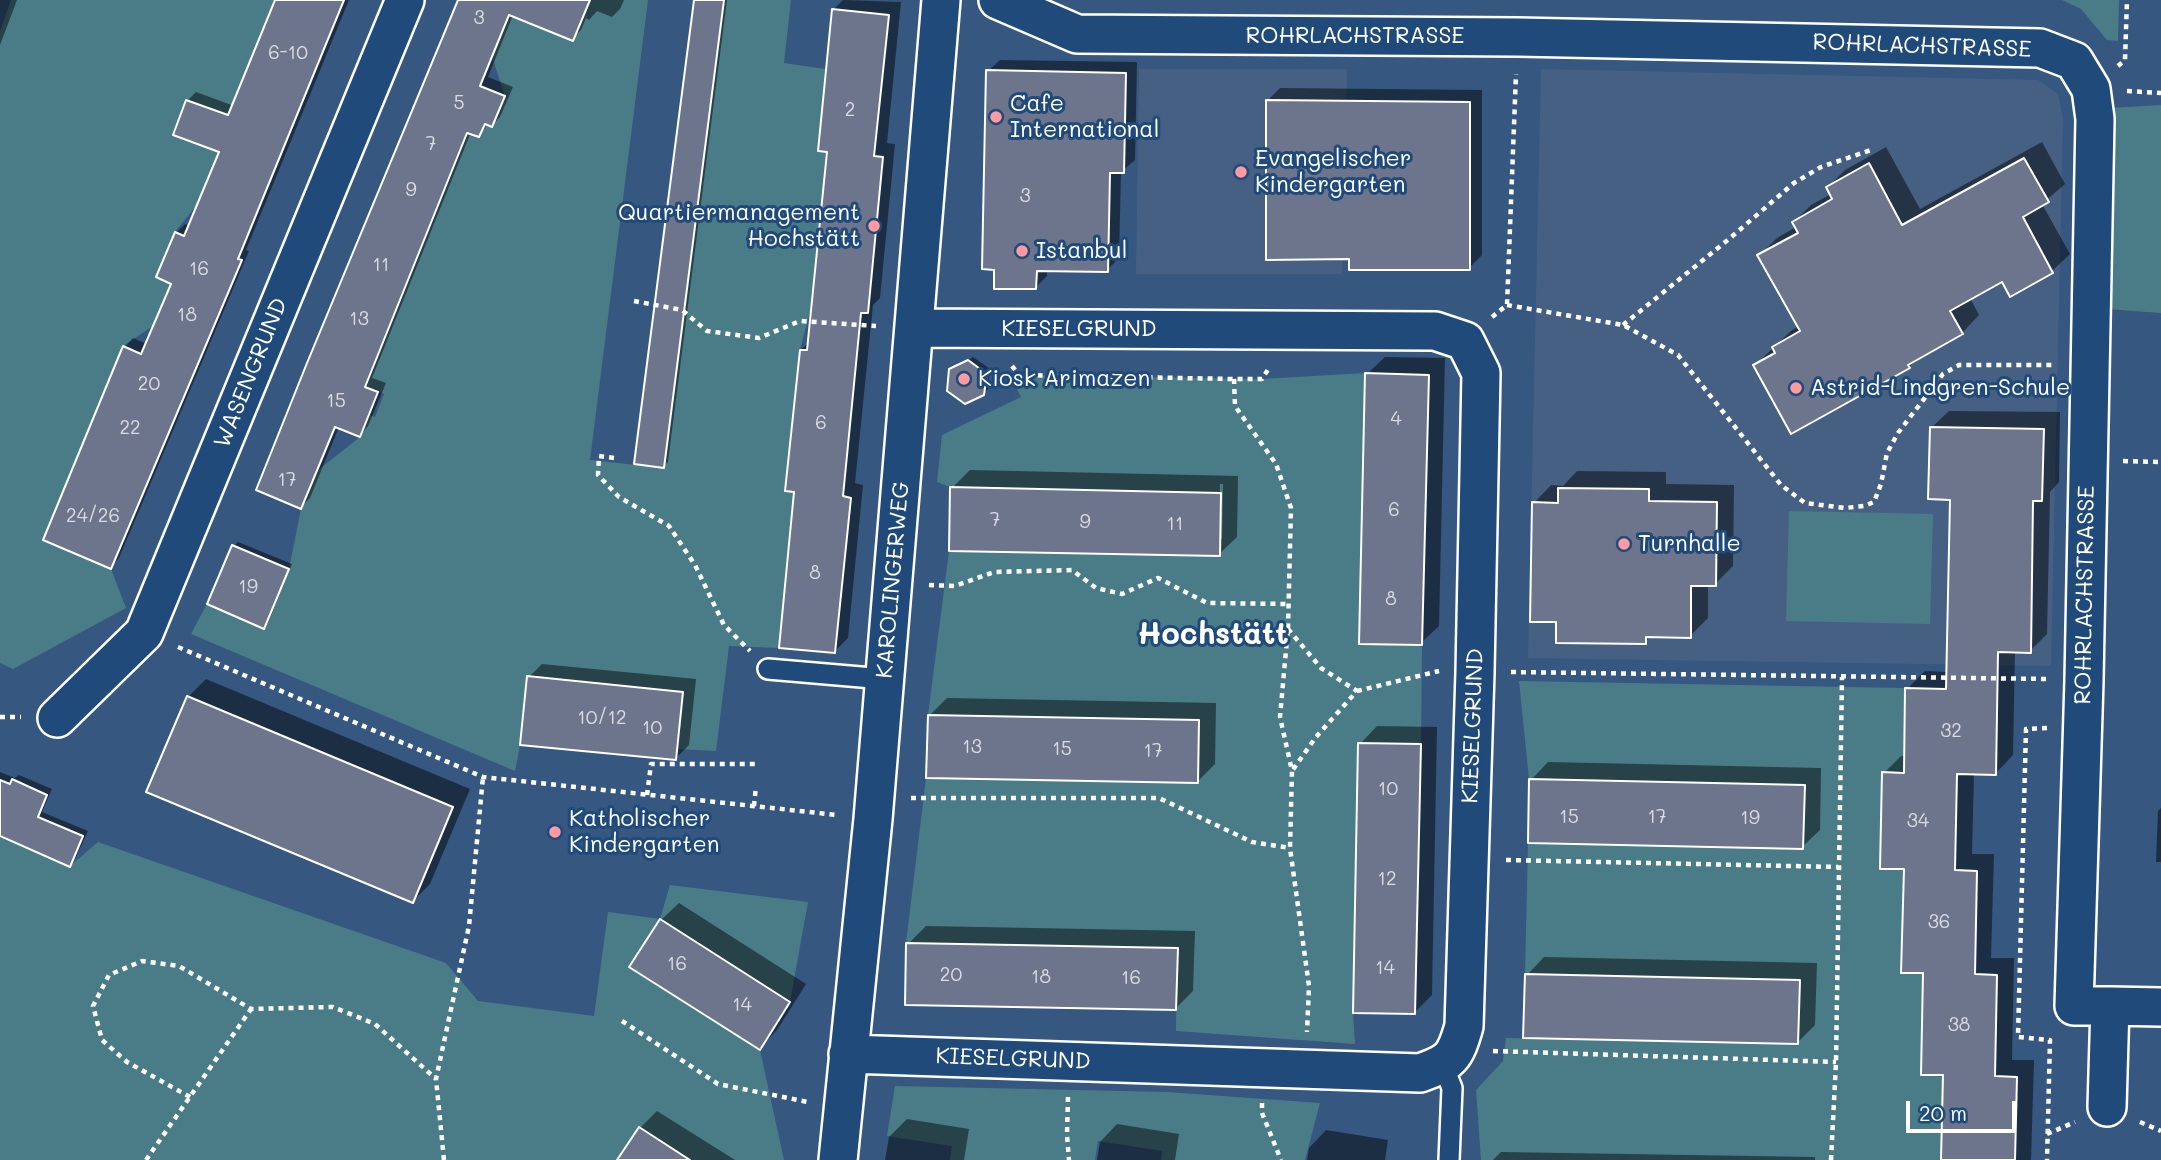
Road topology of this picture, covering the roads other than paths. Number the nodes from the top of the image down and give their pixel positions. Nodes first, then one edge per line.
1 (405, 0) edge
2 (941, 0) edge
3 (998, 0) edge
4 (914, 328) junction
5 (768, 669) road end
6 (884, 680) junction
7 (57, 718) dead end
8 (2110, 1006) junction
9 (2161, 1007) edge
10 (848, 1054) junction
11 (1450, 1057) junction
12 (2107, 1107) dead end
13 (838, 1160) edge
14 (1449, 1160) edge

1 - 7 street, WASENGRUND
2 - 4 street, KAROLINGERWEG
3 - 8 street, ROHRLACHSTRASSE
4 - 6 street, KAROLINGERWEG
4 - 11 street, KIESELGRUND
5 - 6 lane
6 - 10 street, KAROLINGERWEG
8 - 9 street, ROHRLACHSTRASSE
8 - 12 street
10 - 11 street, KIESELGRUND
10 - 13 street, KAROLINGERWEG
11 - 14 lane

